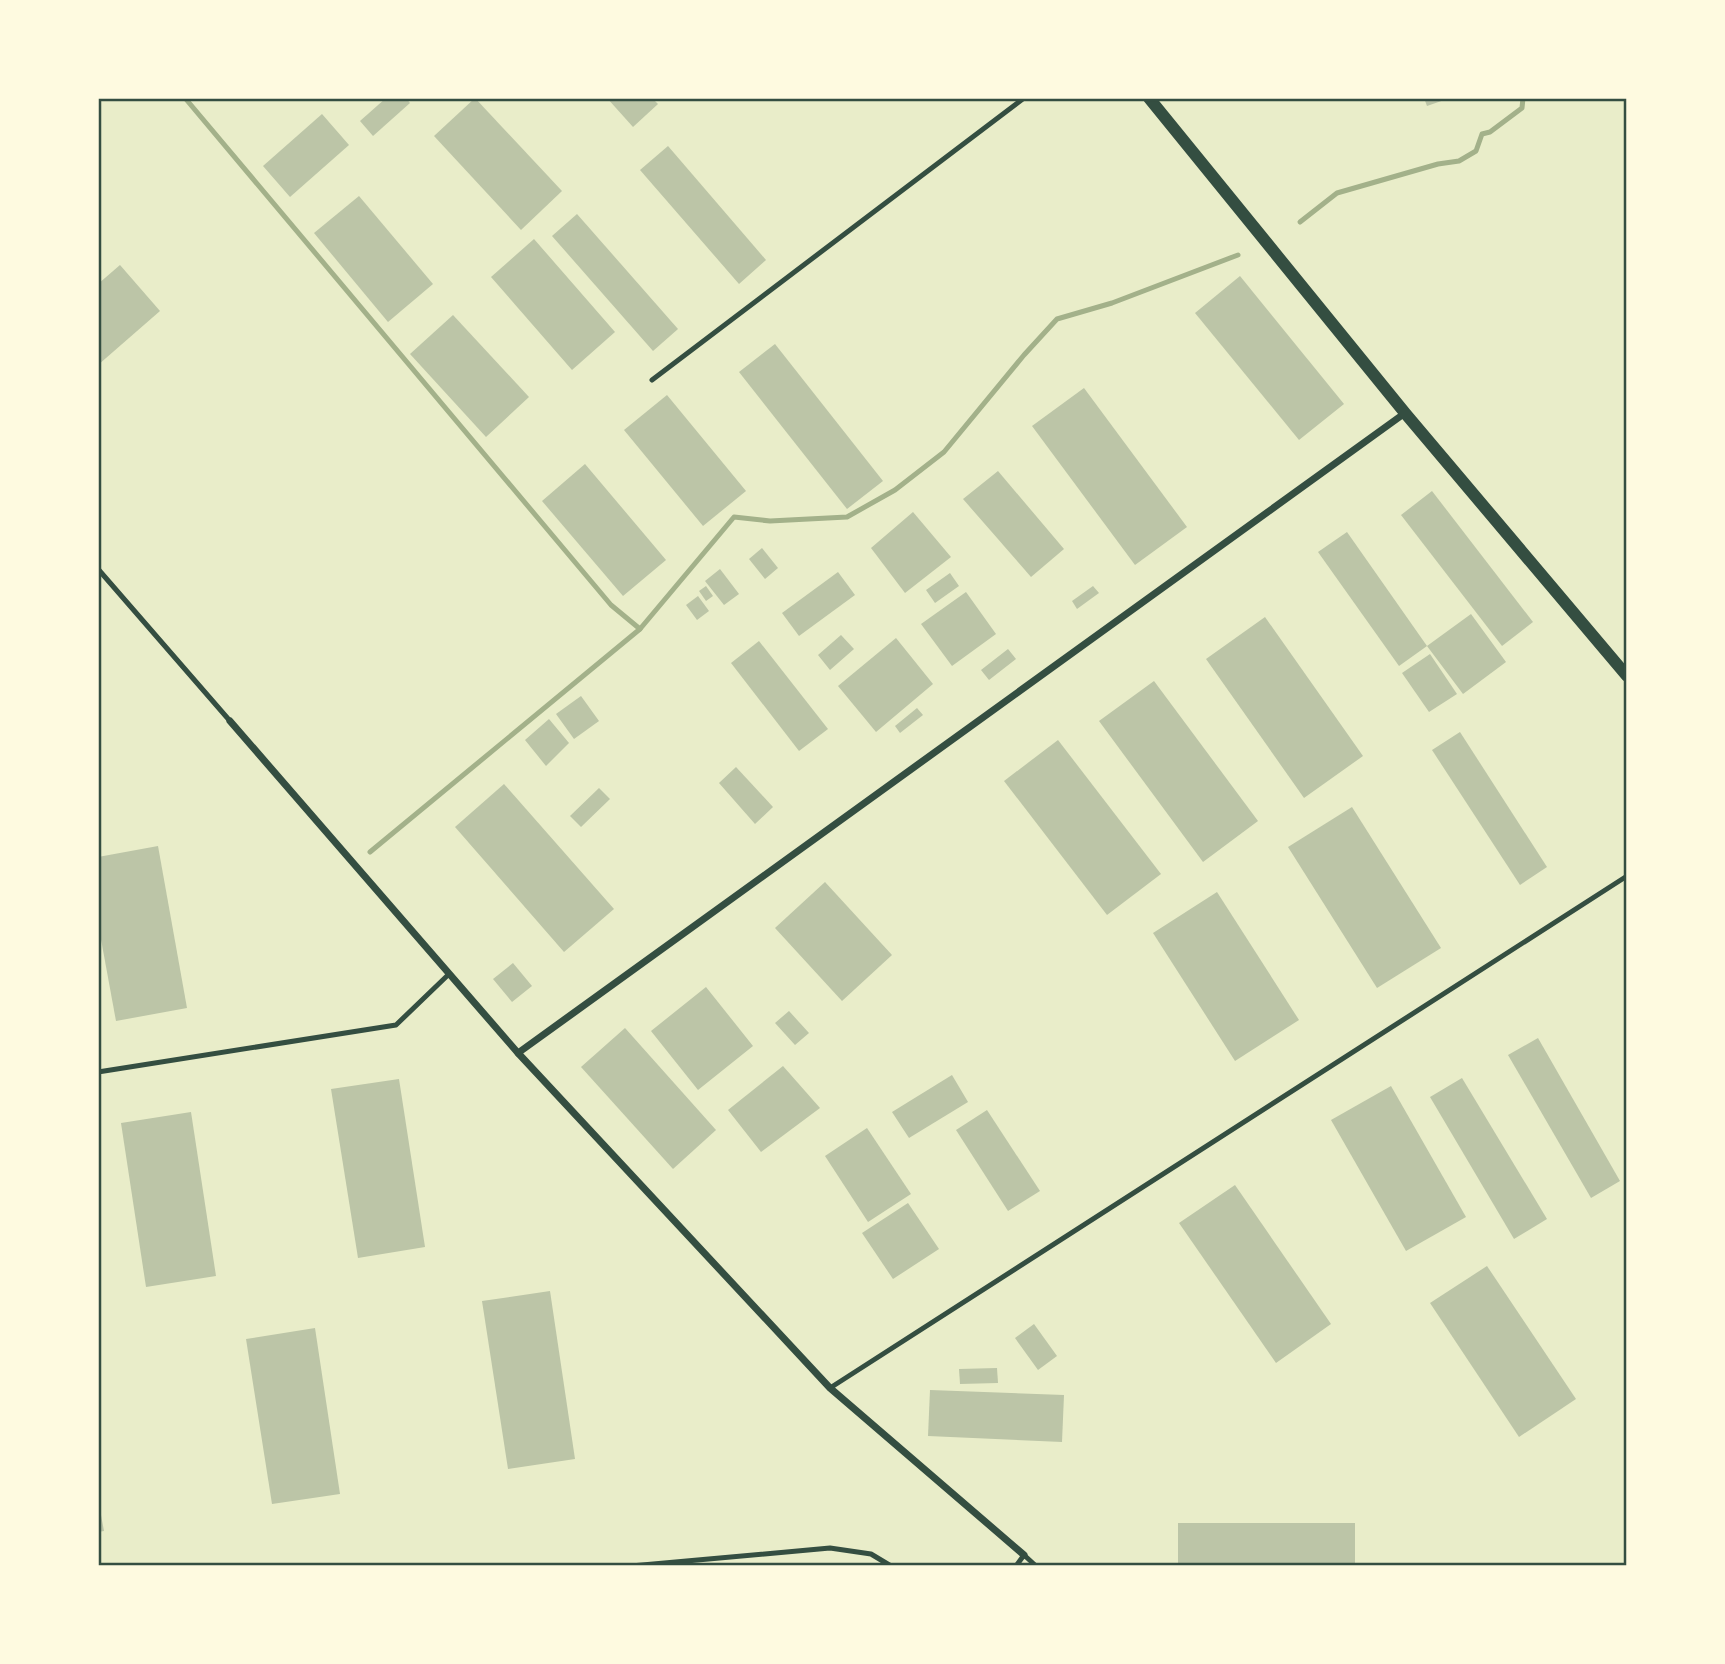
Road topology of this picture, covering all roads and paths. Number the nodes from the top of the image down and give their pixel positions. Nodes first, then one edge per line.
1 (1024, 98) edge
2 (1149, 98) edge
3 (652, 380) dead end
4 (1405, 413) junction
5 (98, 569) edge
6 (1627, 676) edge
7 (230, 721) joint
8 (1627, 876) edge
9 (449, 974) junction
10 (518, 1053) junction
11 (98, 1072) edge
12 (830, 1388) junction
13 (1024, 1555) junction
14 (631, 1566) edge
15 (891, 1566) edge
16 (1016, 1566) edge
17 (1037, 1566) edge

1 - 3 lane
2 - 4 street
4 - 6 street
4 - 10 street
5 - 7 lane
7 - 9 street
8 - 12 lane
9 - 10 street
9 - 11 lane
10 - 12 street
12 - 13 street
13 - 16 lane
13 - 17 lane
14 - 15 lane

